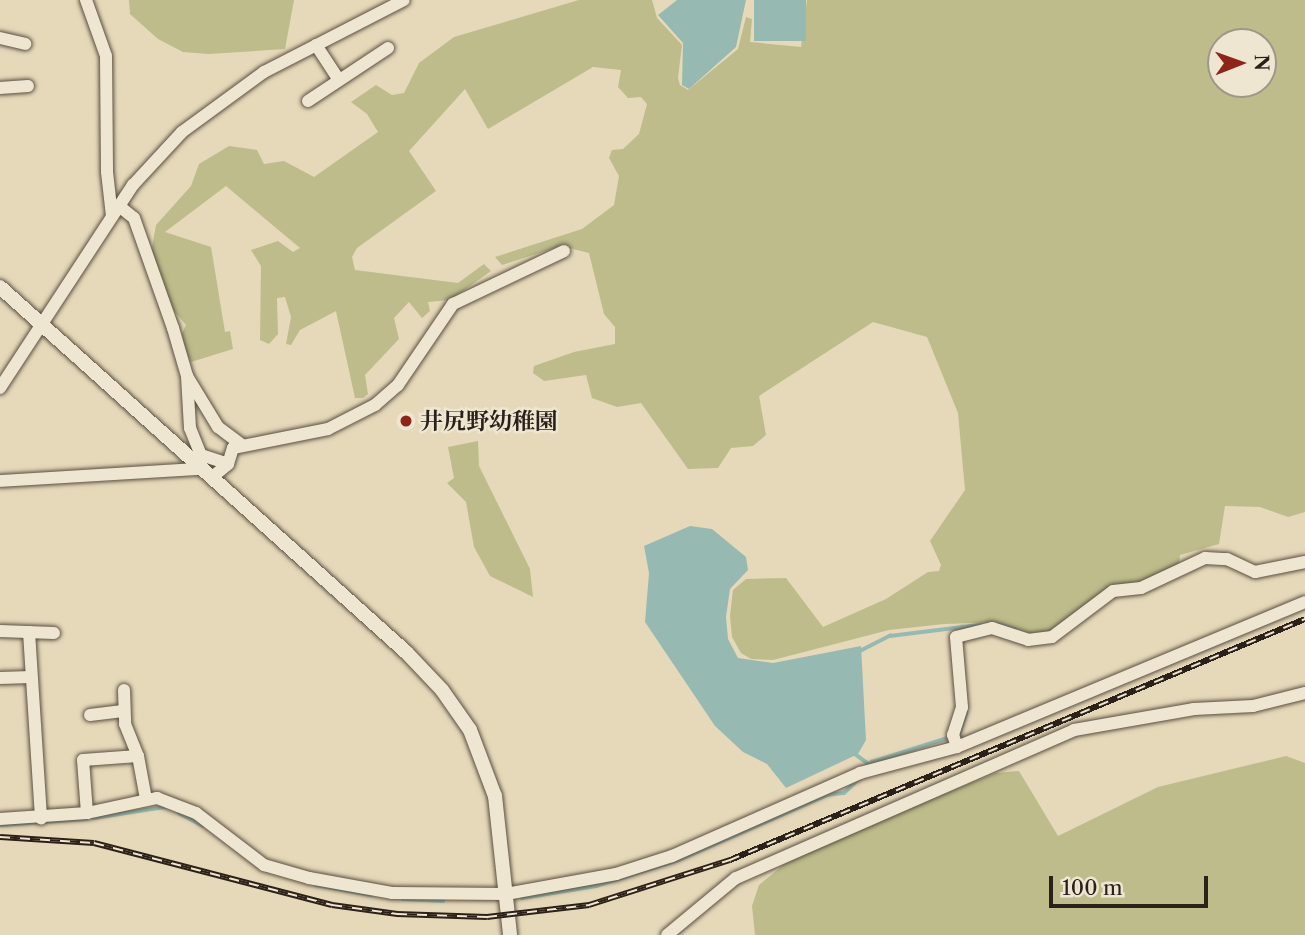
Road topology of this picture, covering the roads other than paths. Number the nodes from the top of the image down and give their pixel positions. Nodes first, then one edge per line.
1 (86, 0) edge
2 (404, 0) edge
3 (384, 5) edge
4 (0, 38) edge
5 (25, 44) dead end
6 (316, 45) junction
7 (388, 48) dead end
8 (339, 80) junction
9 (28, 86) dead end
10 (0, 88) edge
11 (308, 101) dead end
12 (116, 211) junction
13 (564, 251) dead end
14 (0, 288) edge
15 (41, 325) junction
16 (6, 369) edge
17 (187, 376) junction
18 (0, 388) edge
19 (243, 446) junction
20 (228, 464) junction
21 (205, 474) junction
22 (0, 481) edge
23 (1305, 562) edge
24 (1305, 602) edge
25 (0, 631) edge
26 (29, 632) junction
27 (54, 633) dead end
28 (32, 677) junction
29 (0, 678) edge
30 (124, 690) dead end
31 (1305, 693) edge
32 (123, 711) junction
33 (90, 715) dead end
34 (955, 740) junction
35 (138, 756) junction
36 (146, 799) junction
37 (87, 813) junction
38 (0, 819) edge
39 (41, 820) junction
40 (506, 894) junction
41 (510, 935) edge
42 (667, 935) edge

1 - 12 street
2 - 3 street
3 - 6 street
4 - 5 street
6 - 8 street
6 - 12 street
7 - 8 street
8 - 11 street
9 - 10 street
12 - 15 street
12 - 17 street
13 - 19 street
14 - 15 street
15 - 16 street
15 - 21 street
16 - 18 street
17 - 19 street
17 - 20 street
19 - 20 street
20 - 21 street
21 - 22 street
21 - 40 street
23 - 34 street
24 - 34 street
25 - 26 street
26 - 27 street
26 - 28 street
28 - 29 street
28 - 39 street
30 - 32 street
31 - 42 street
32 - 33 street
32 - 35 street
34 - 40 street
35 - 36 street
35 - 37 street
36 - 37 street
36 - 40 street
37 - 39 street
38 - 39 street
40 - 41 street

